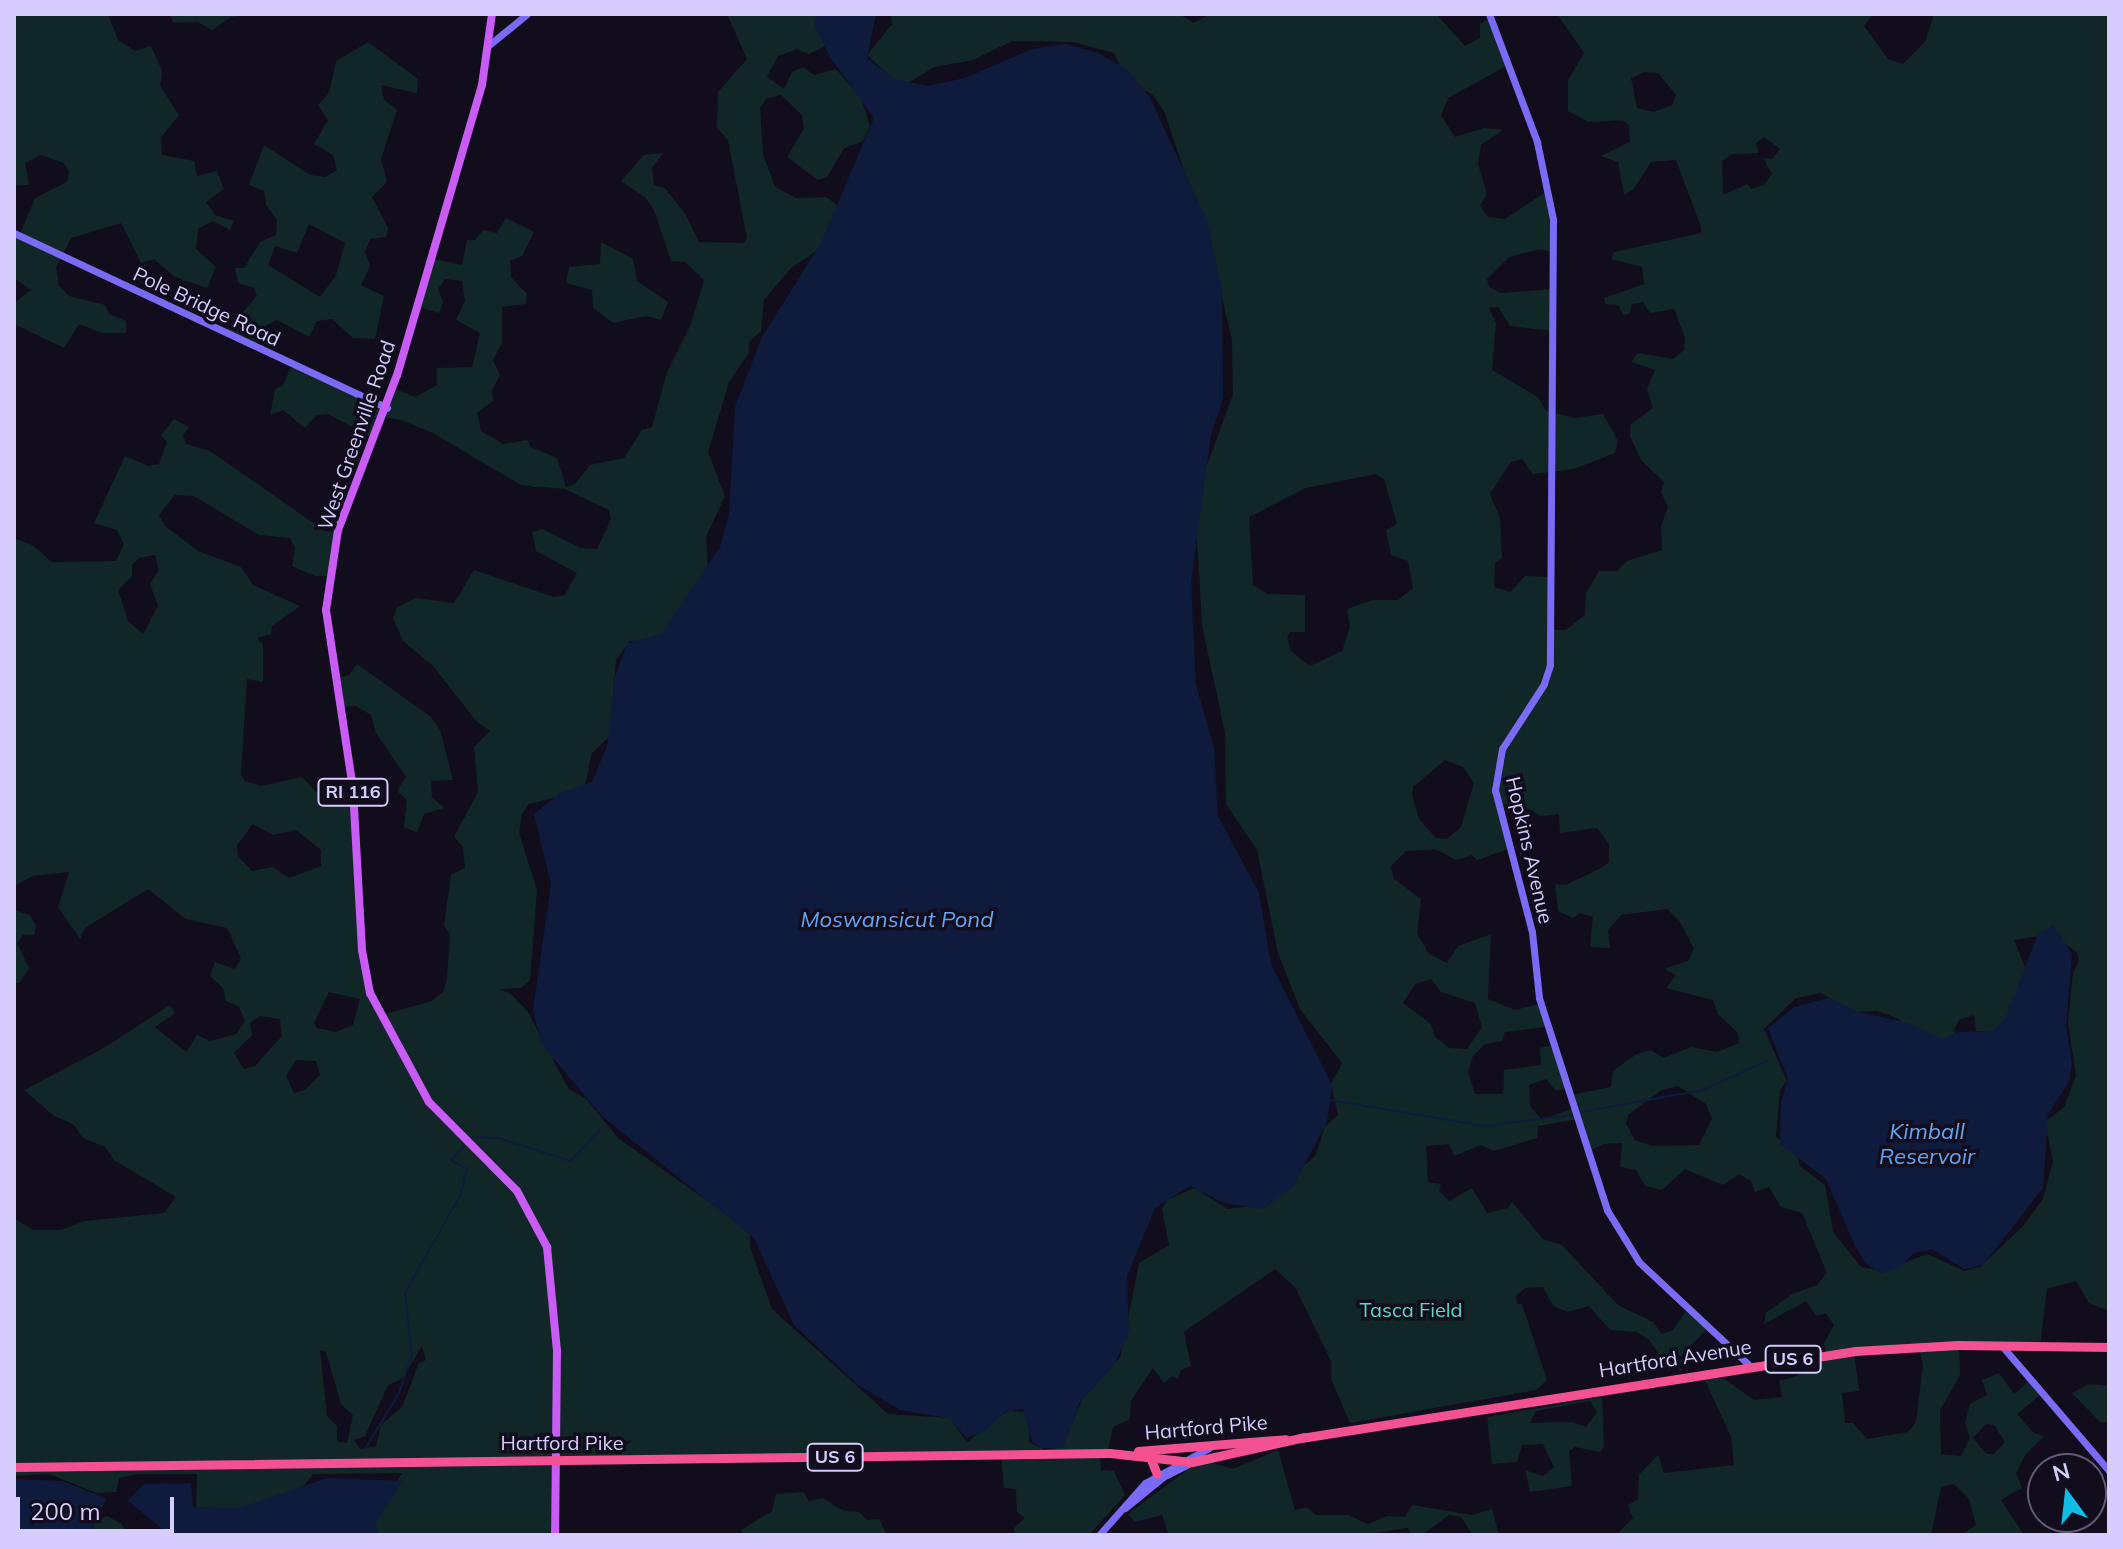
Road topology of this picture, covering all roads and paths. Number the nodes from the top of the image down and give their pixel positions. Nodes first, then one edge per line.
1 (492, 14) edge
2 (527, 14) edge
3 (1489, 14) edge
4 (489, 45) junction
5 (14, 233) edge
6 (387, 408) junction
7 (2002, 1346) junction
8 (2109, 1347) edge
9 (1748, 1364) junction
10 (1345, 1431) joint
11 (1305, 1437) junction
12 (1209, 1448) junction
13 (1110, 1453) junction
14 (1150, 1457) junction
15 (560, 1459) junction
16 (1180, 1461) junction
17 (1192, 1462) junction
18 (14, 1467) edge
19 (2109, 1471) edge
20 (1157, 1474) junction
21 (1122, 1511) junction
22 (555, 1535) edge
23 (1099, 1535) edge

1 - 4 main road, West Greenville Road / RI 116
2 - 4 street
3 - 9 street, Hopkins Avenue
4 - 6 main road, West Greenville Road / RI 116
5 - 6 street, Pole Bridge Road
6 - 15 main road, West Greenville Road / RI 116
7 - 8 highway, Hartford Avenue / US 6
7 - 9 highway, Hartford Avenue / US 6
7 - 19 street
9 - 10 highway, Hartford Avenue / US 6
10 - 11 highway, Hartford Pike / US 6
11 - 12 highway, Hartford Pike / US 6
11 - 17 highway, Hartford Pike / US 6
12 - 13 highway, Hartford Pike / US 6
12 - 16 street
13 - 14 highway, Hartford Pike / US 6
13 - 15 highway, Hartford Pike / US 6
14 - 16 highway, Hartford Pike / US 6
14 - 20 highway
15 - 18 highway, Hartford Pike / US 6
15 - 22 main road, West Greenville Road / RI 116
16 - 17 highway, Hartford Pike / US 6
16 - 20 street
17 - 21 street
20 - 21 street
21 - 23 street

